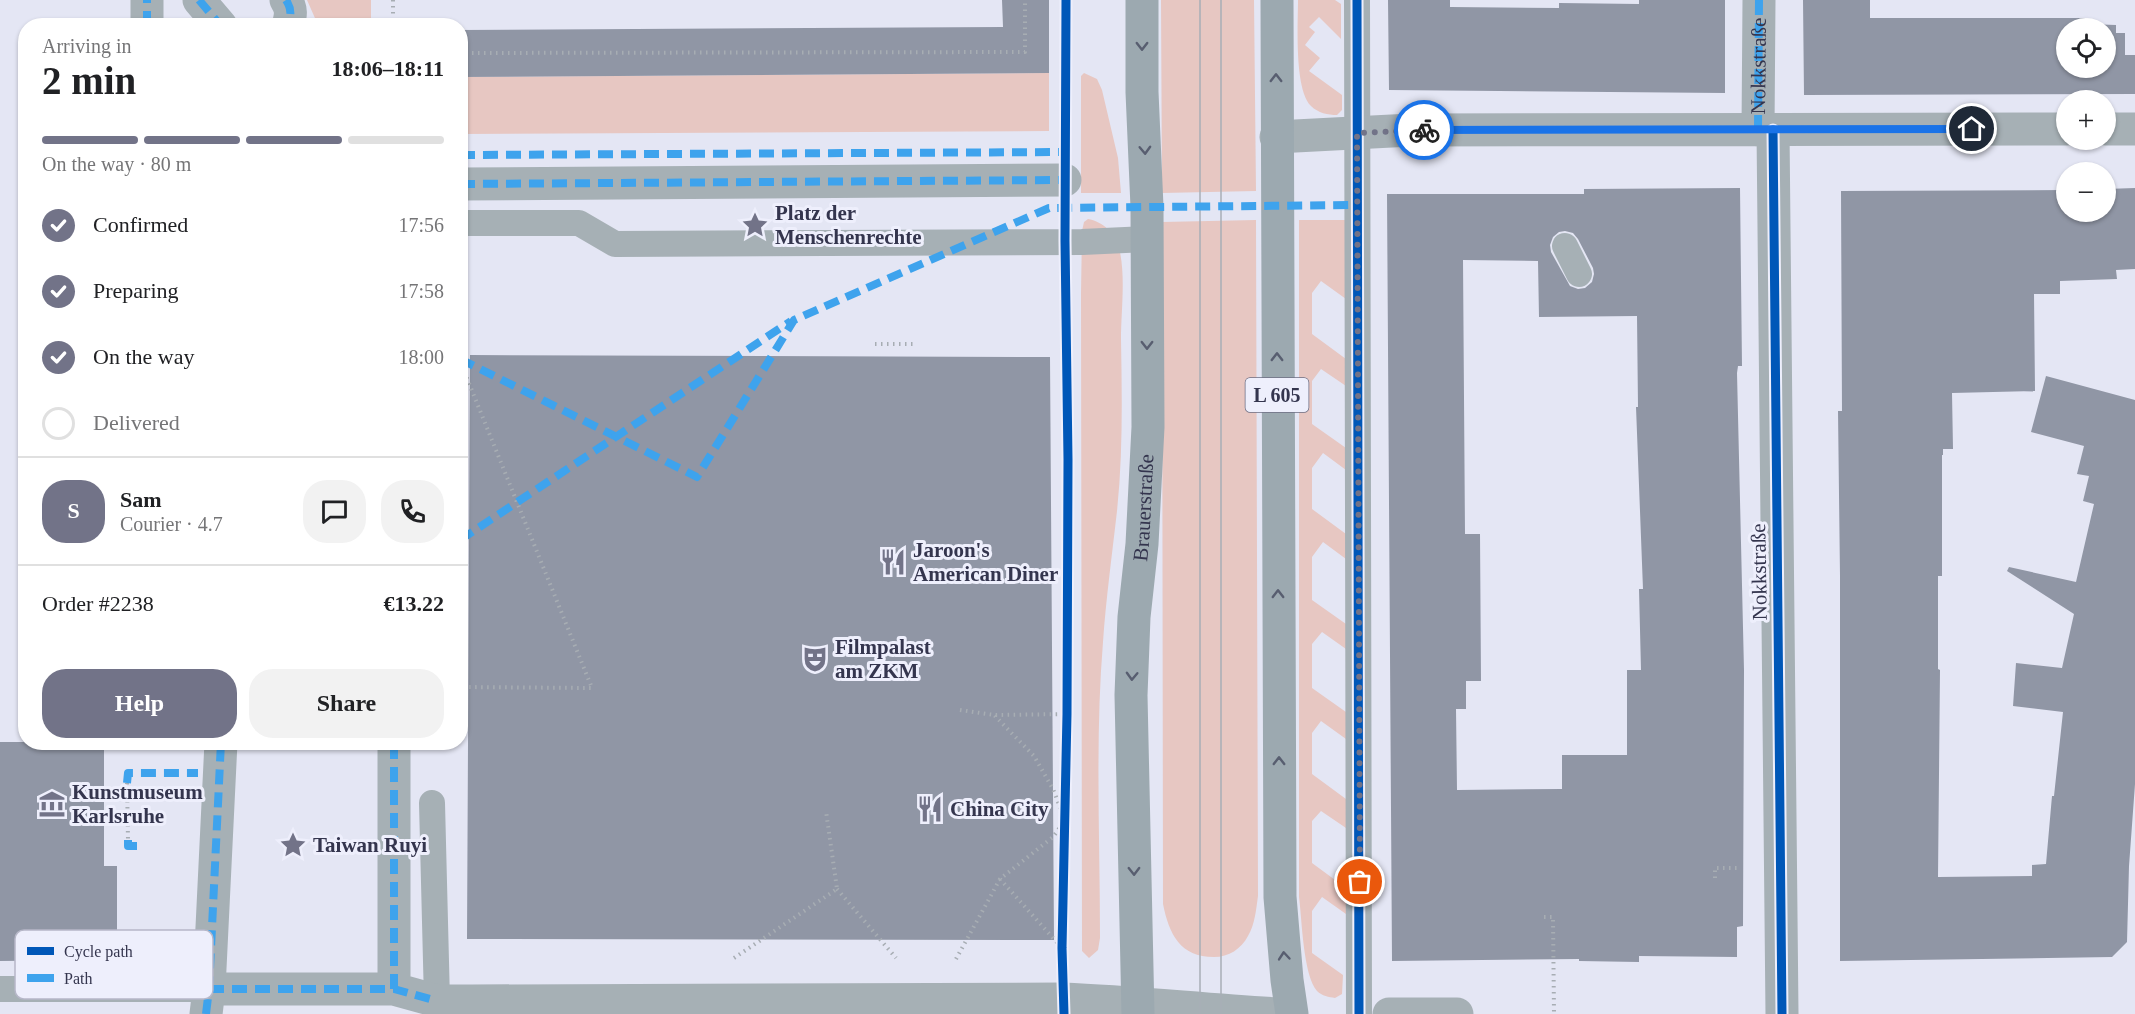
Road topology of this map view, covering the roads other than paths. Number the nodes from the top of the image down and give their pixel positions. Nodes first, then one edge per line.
1 (147, 0) edge
2 (199, 0) edge
3 (286, 0) edge
4 (1142, 0) edge
5 (1277, 0) edge
6 (1358, 0) edge
7 (1759, 0) edge
8 (147, 18) edge
9 (214, 18) edge
10 (290, 18) edge
11 (2056, 129) edge
12 (2116, 129) edge
13 (2135, 129) edge
14 (1765, 130) junction
15 (1357, 133) junction
16 (1276, 137) junction
17 (1065, 180) dead end
18 (468, 184) edge
19 (468, 224) edge
20 (1147, 239) junction
21 (1565, 246) dead end
22 (1579, 274) dead end
23 (221, 750) edge
24 (394, 750) edge
25 (432, 803) dead end
26 (212, 930) edge
27 (0, 989) edge
28 (394, 989) junction
29 (15, 990) edge
30 (173, 999) edge
31 (208, 1001) edge
32 (437, 1001) junction
33 (511, 1007) edge
34 (1138, 1008) edge
35 (1278, 1014) edge
36 (1292, 1014) edge
37 (1359, 1014) edge
38 (1389, 1014) edge
39 (1457, 1014) edge
40 (1782, 1014) edge

1 - 8 street
2 - 9 street
3 - 10 street
4 -> 20 main road, Brauerstraße
16 -> 5 main road, L 605
6 - 15 lane
7 - 14 street, Nokkstraße
11 - 14 street
12 - 13 street
14 - 15 street
14 - 40 street, Nokkstraße
15 - 16 street
15 - 37 lane
36 -> 16 main road, L 605
17 - 18 street
19 - 20 lane
20 -> 34 main road, Brauerstraße
21 - 22 lane
23 - 26 street
24 - 28 street
25 - 32 lane
27 - 29 lane
28 - 31 street
28 - 32 street
30 - 31 lane
32 - 33 street
33 - 34 street
34 - 35 street
38 - 39 street

